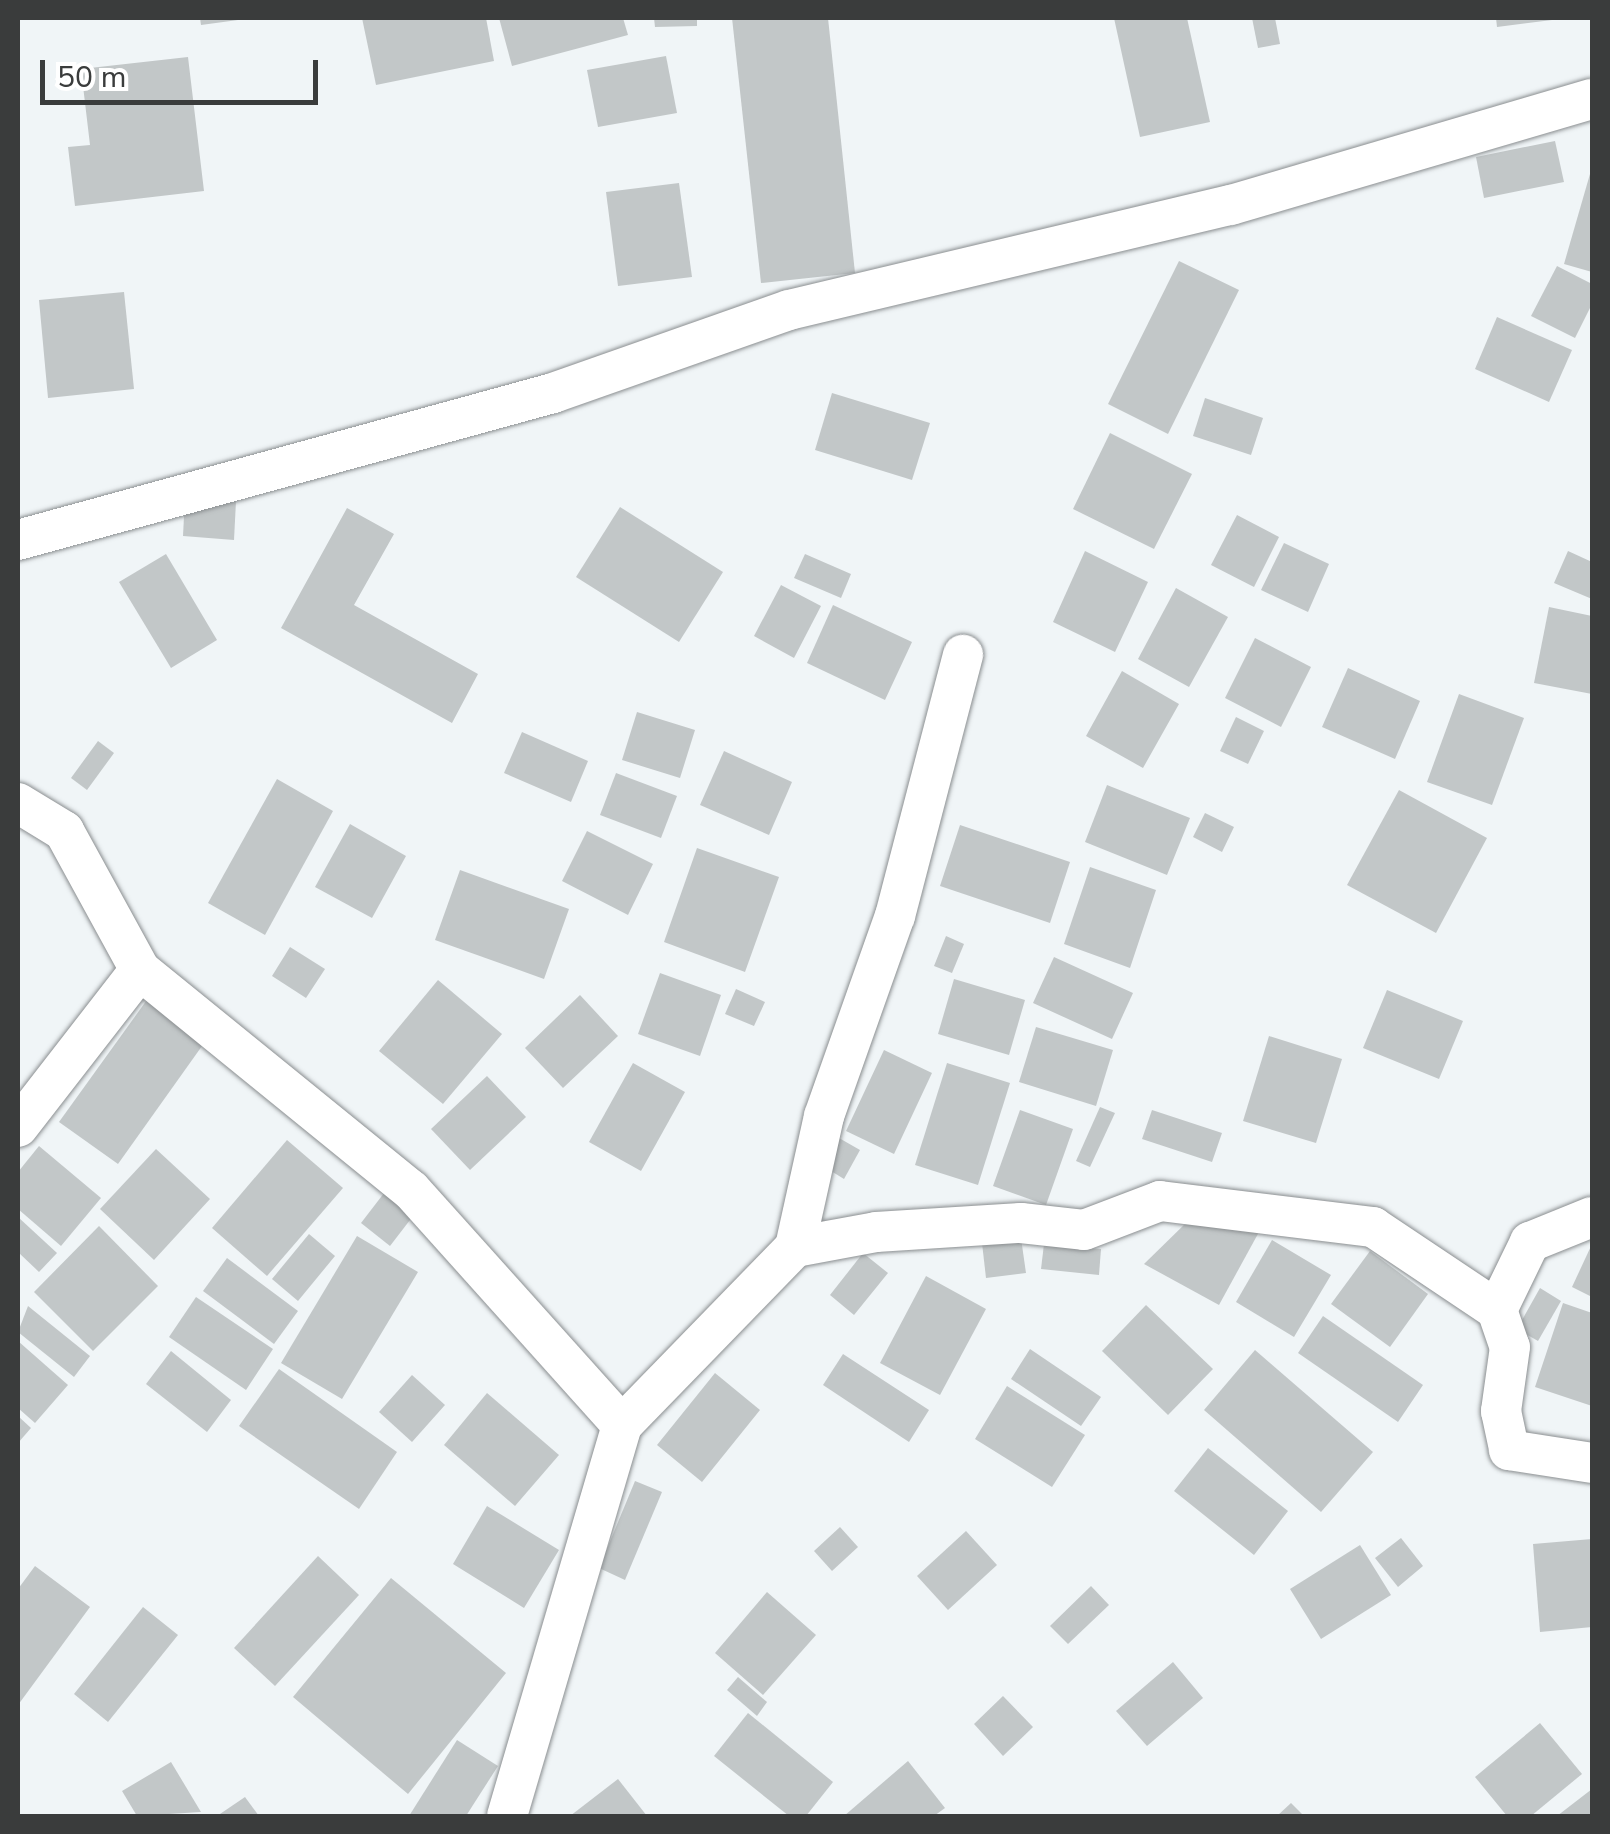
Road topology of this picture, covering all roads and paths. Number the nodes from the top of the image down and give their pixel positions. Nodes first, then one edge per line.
1 (1592, 99) edge
2 (18, 540) edge
3 (963, 655) dead end
4 (18, 803) edge
5 (140, 970) junction
6 (18, 1127) edge
7 (1592, 1216) edge
8 (795, 1247) junction
9 (1497, 1310) junction
10 (622, 1425) junction
11 (1592, 1464) edge
12 (506, 1816) edge

1 - 2 street
3 - 8 street
4 - 5 street
5 - 6 street
5 - 10 street
7 - 9 street
8 - 9 street
8 - 10 street
9 - 11 street
10 - 12 street

